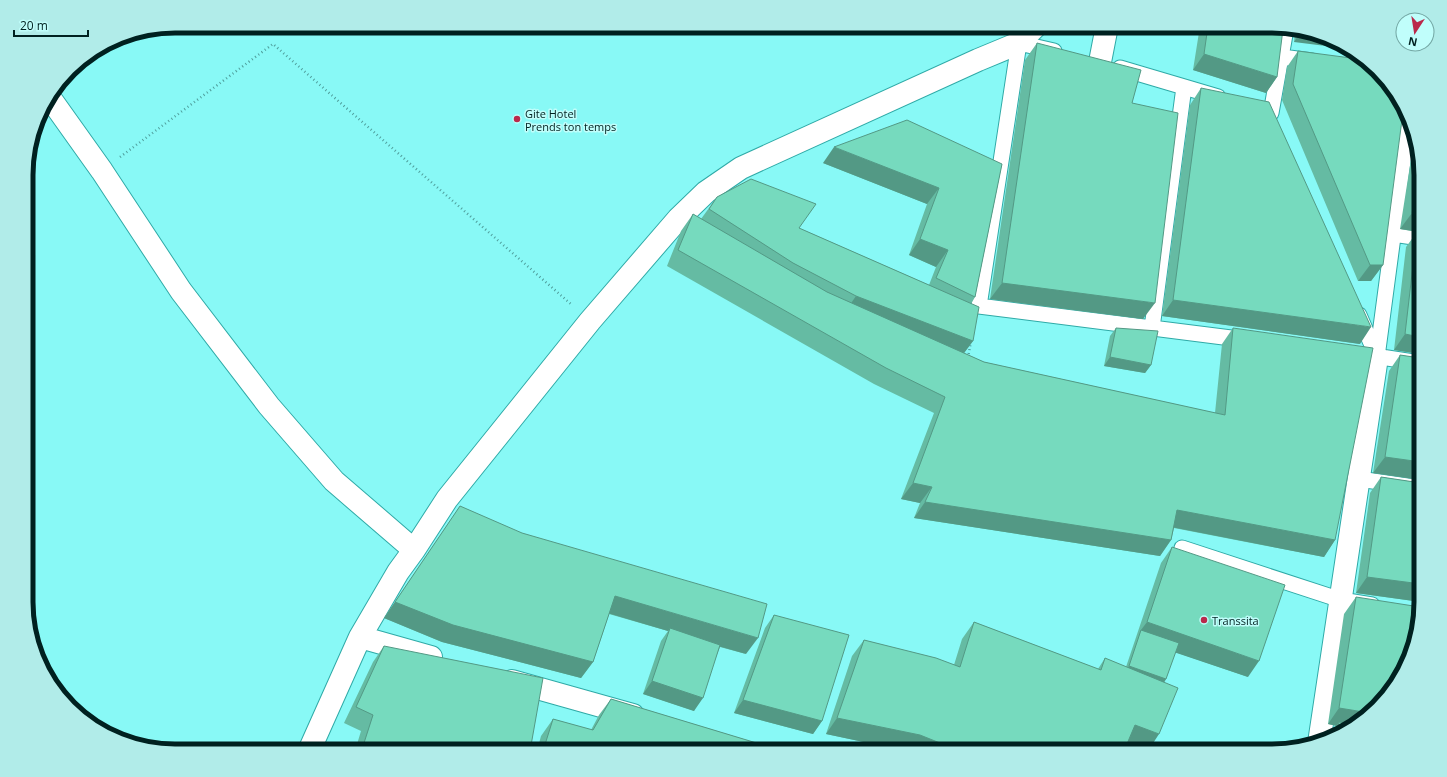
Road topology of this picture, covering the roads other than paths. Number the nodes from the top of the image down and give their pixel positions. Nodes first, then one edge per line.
1 (1029, 33) edge
2 (1104, 33) edge
3 (1285, 33) edge
4 (1019, 43) junction
5 (1071, 55) edge
6 (1282, 57) junction
7 (1093, 61) joint
8 (1329, 64) edge
9 (1184, 87) junction
10 (1228, 100) edge
11 (53, 102) edge
12 (1257, 109) edge
13 (1271, 114) junction
14 (1278, 128) edge
15 (1407, 132) edge
16 (1393, 234) junction
17 (1414, 237) edge
18 (1352, 299) edge
19 (1152, 328) junction
20 (1261, 342) edge
21 (1354, 354) edge
22 (1377, 356) junction
23 (1414, 362) edge
24 (1359, 479) junction
25 (1414, 487) edge
26 (1182, 548) dead end
27 (414, 550) junction
28 (1341, 600) junction
29 (1388, 607) edge
30 (360, 637) junction
31 (452, 663) edge
32 (490, 674) edge
33 (652, 720) edge
34 (1326, 733) edge
35 (312, 744) edge

1 - 4 street
2 - 7 street
3 - 6 lane
4 - 5 lane
4 - 19 lane
4 - 27 street
6 - 8 lane
6 - 13 lane
7 - 9 lane
9 - 10 lane
9 - 19 lane
11 - 27 street
12 - 13 lane
13 - 14 lane
15 - 16 lane
16 - 17 lane
16 - 22 lane
18 - 22 lane
19 - 20 lane
21 - 22 lane
22 - 23 lane
22 - 24 street
24 - 25 lane
24 - 28 street
26 - 28 lane
27 - 30 street
28 - 29 lane
28 - 34 street
30 - 31 street
30 - 35 street
32 - 33 street

